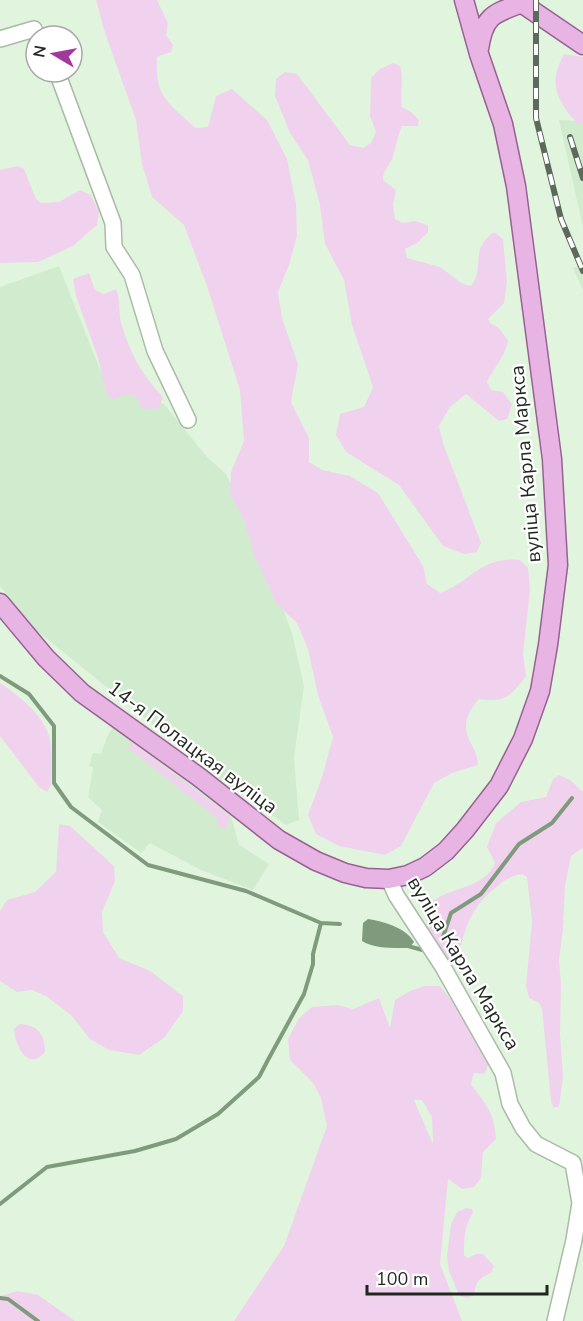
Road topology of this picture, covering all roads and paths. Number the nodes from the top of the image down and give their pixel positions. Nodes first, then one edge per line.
1 (464, 0) edge
2 (519, 1) edge
3 (24, 35) edge
4 (0, 39) edge
5 (583, 45) edge
6 (479, 54) junction
7 (61, 84) edge
8 (188, 420) dead end
9 (0, 603) edge
10 (389, 879) junction
11 (555, 1321) edge

1 - 6 main road, вуліца Карла Маркса
2 - 5 main road
2 - 6 main road
3 - 4 street
6 - 10 main road, вуліца Карла Маркса
7 - 8 street
9 - 10 main road, 14-я Полацкая вуліца
10 - 11 street, вуліца Карла Маркса

